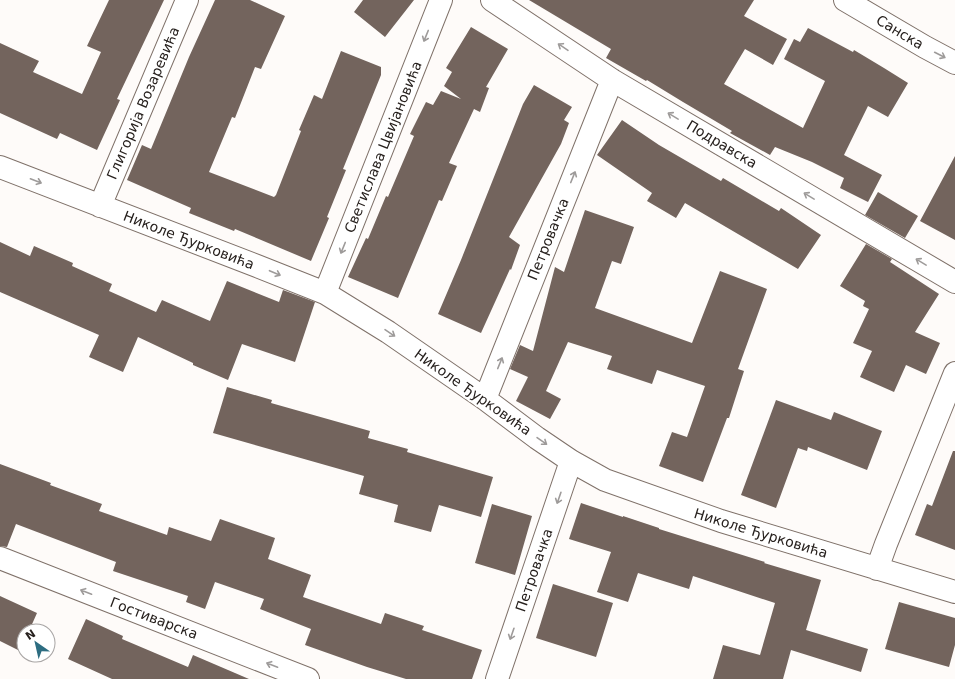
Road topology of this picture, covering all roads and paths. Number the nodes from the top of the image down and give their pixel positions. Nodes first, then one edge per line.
1 (187, 0) edge
2 (441, 0) edge
3 (492, 0) edge
4 (845, 0) edge
5 (955, 63) edge
6 (612, 80) junction
7 (0, 167) edge
8 (100, 206) junction
9 (955, 282) edge
10 (325, 293) junction
11 (955, 373) edge
12 (485, 399) junction
13 (571, 461) junction
14 (0, 558) edge
15 (877, 569) junction
16 (955, 592) edge
17 (308, 679) edge
18 (497, 679) edge

1 - 8 street, Глигорија Возаревића
2 -> 10 street, Светислава Цвијановића
6 -> 3 street, Подравска
4 -> 5 street, Санска
9 -> 6 street, Подравска
12 -> 6 street, Петровачка
7 -> 8 street, Николе Ђурковића
8 -> 10 street, Николе Ђурковића
10 -> 12 street, Николе Ђурковића
11 - 15 street
12 -> 13 street, Николе Ђурковића
13 - 15 street, Николе Ђурковића
13 -> 18 street, Петровачка
17 -> 14 street, Гостиварска
15 - 16 street, Николе Ђурковића

